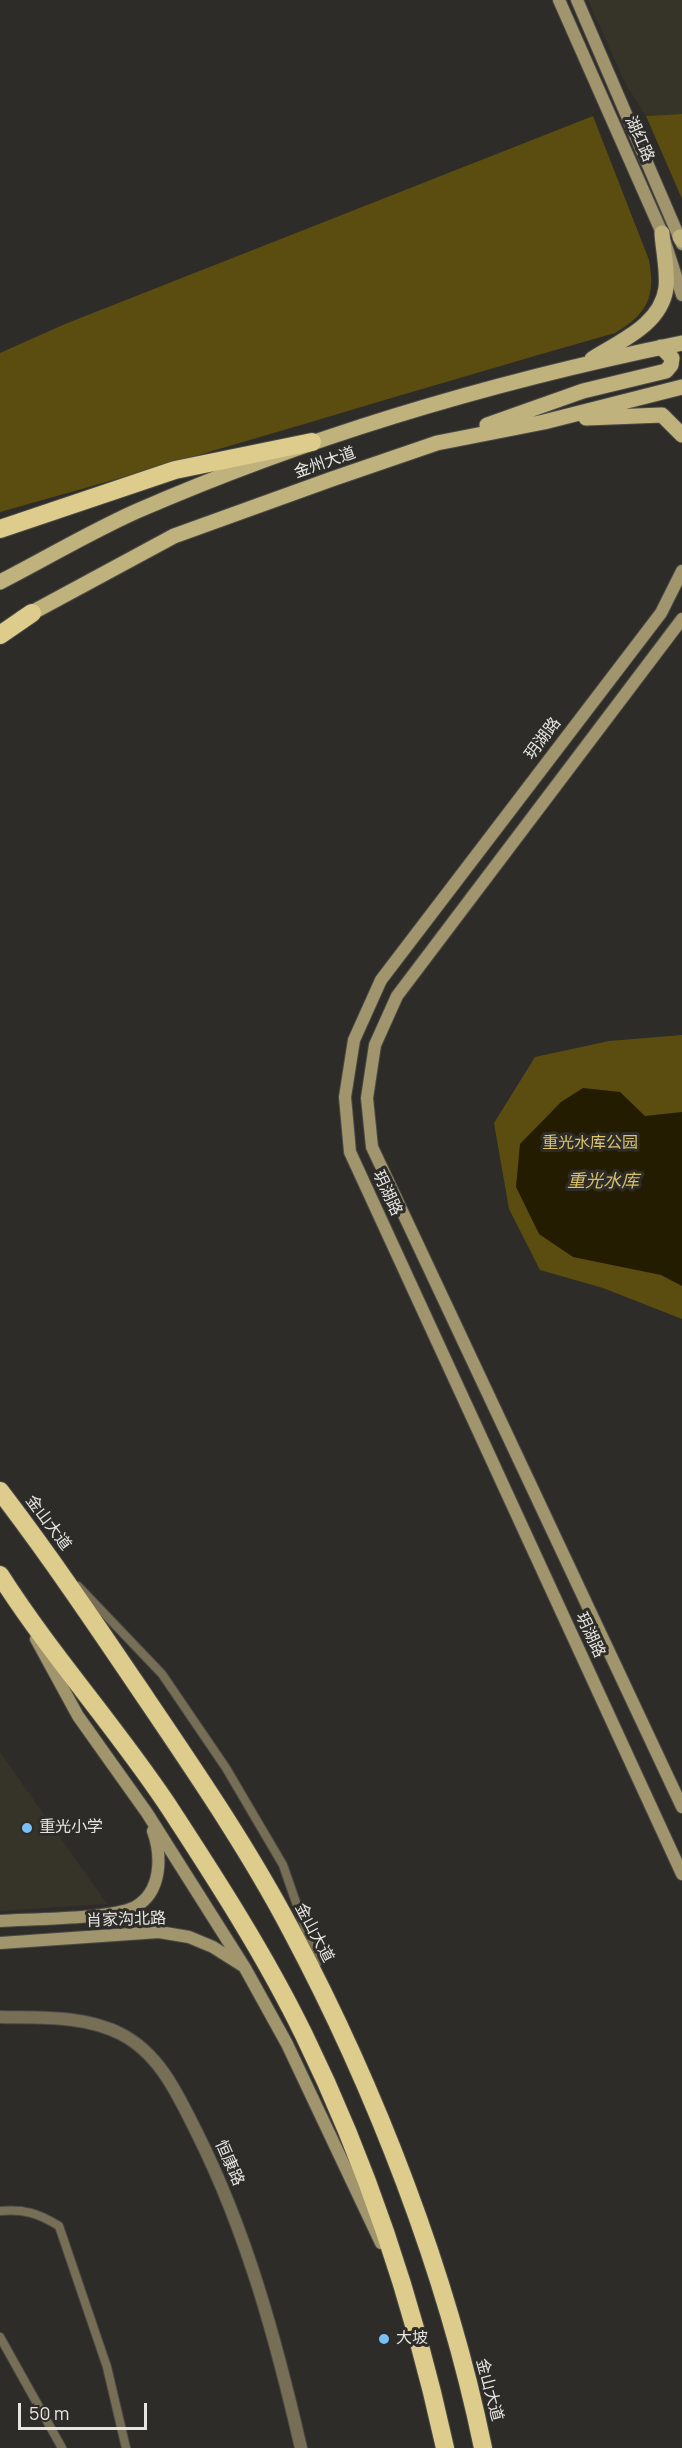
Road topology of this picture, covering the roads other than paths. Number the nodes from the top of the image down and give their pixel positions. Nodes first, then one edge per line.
1 (559, 0) edge
2 (577, 0) edge
3 (662, 232) junction
4 (681, 240) edge
5 (682, 295) edge
6 (682, 343) edge
7 (661, 347) junction
8 (579, 366) junction
9 (682, 387) edge
10 (544, 422) junction
11 (682, 435) edge
12 (312, 442) junction
13 (437, 443) junction
14 (0, 529) edge
15 (682, 570) edge
16 (0, 582) edge
17 (32, 613) junction
18 (682, 619) edge
19 (0, 629) edge
20 (0, 635) edge
21 (0, 1491) edge
22 (46, 1552) junction
23 (3, 1579) edge
24 (682, 1807) edge
25 (147, 1813) junction
26 (682, 1871) edge
27 (0, 1921) edge
28 (0, 1943) edge
29 (245, 1968) junction
30 (0, 2018) edge
31 (337, 2020) junction
32 (0, 2211) edge
33 (407, 2295) junction
34 (0, 2337) edge
35 (62, 2448) edge
36 (126, 2448) edge
37 (301, 2448) edge
38 (445, 2448) edge
39 (483, 2448) edge

1 - 3 main road, 湖红路
2 - 4 main road, 湖红路
3 - 5 main road, 湖红路
3 - 8 main road
6 - 7 main road, 金州大道
7 - 8 main road, 金州大道
7 - 13 main road
8 - 12 main road, 金州大道
9 - 10 main road, 金州大道
10 - 11 main road
10 - 13 main road, 金州大道
12 - 14 highway
12 - 16 main road, 金州大道
13 - 17 main road, 金州大道
15 - 26 main road, 玥湖路
17 - 19 main road, 金州大道
17 - 20 highway
18 - 24 main road, 玥湖路
21 - 22 highway, 金山大道
22 - 31 highway, 金山大道
22 - 31 lane
23 - 25 main road
23 - 33 highway
25 - 27 main road, 肖家沟北路
25 - 29 main road
28 - 29 main road, 肖家沟北路
29 - 33 main road
30 - 37 street, 恒康路
31 - 39 highway, 金山大道
32 - 36 lane
33 - 38 highway
34 - 35 lane

